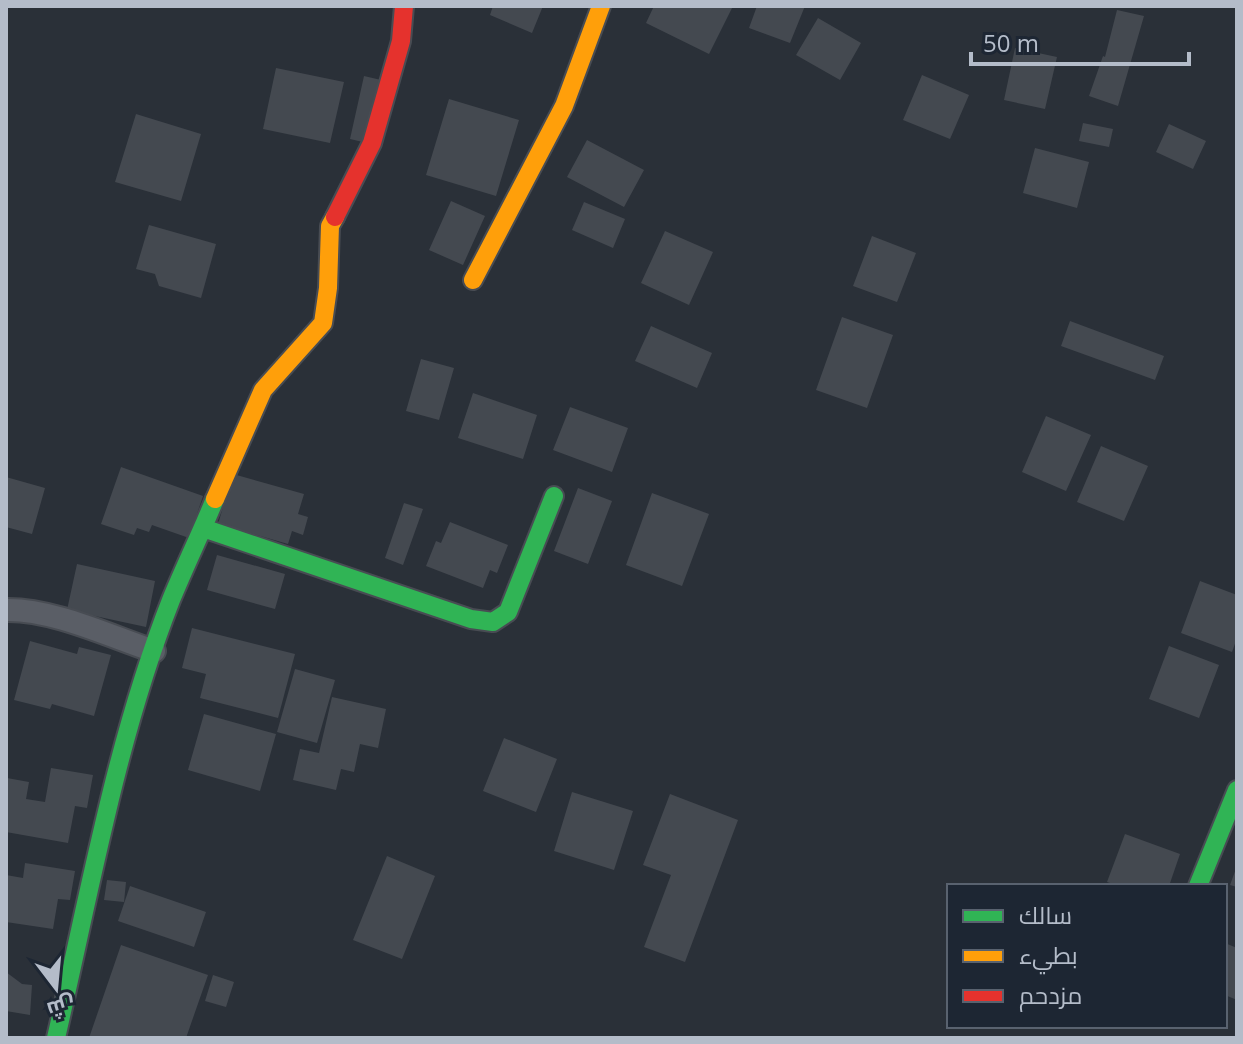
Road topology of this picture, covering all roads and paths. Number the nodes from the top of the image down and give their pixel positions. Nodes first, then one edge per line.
1 (404, 6) edge
2 (601, 6) edge
3 (473, 280) dead end
4 (554, 496) dead end
5 (203, 528) junction
6 (6, 610) edge
7 (154, 651) junction
8 (1237, 790) edge
9 (1199, 884) edge
10 (56, 1038) edge

1 - 5 street
2 - 3 street
4 - 5 street
5 - 7 street
6 - 7 street
7 - 10 street
8 - 9 street

